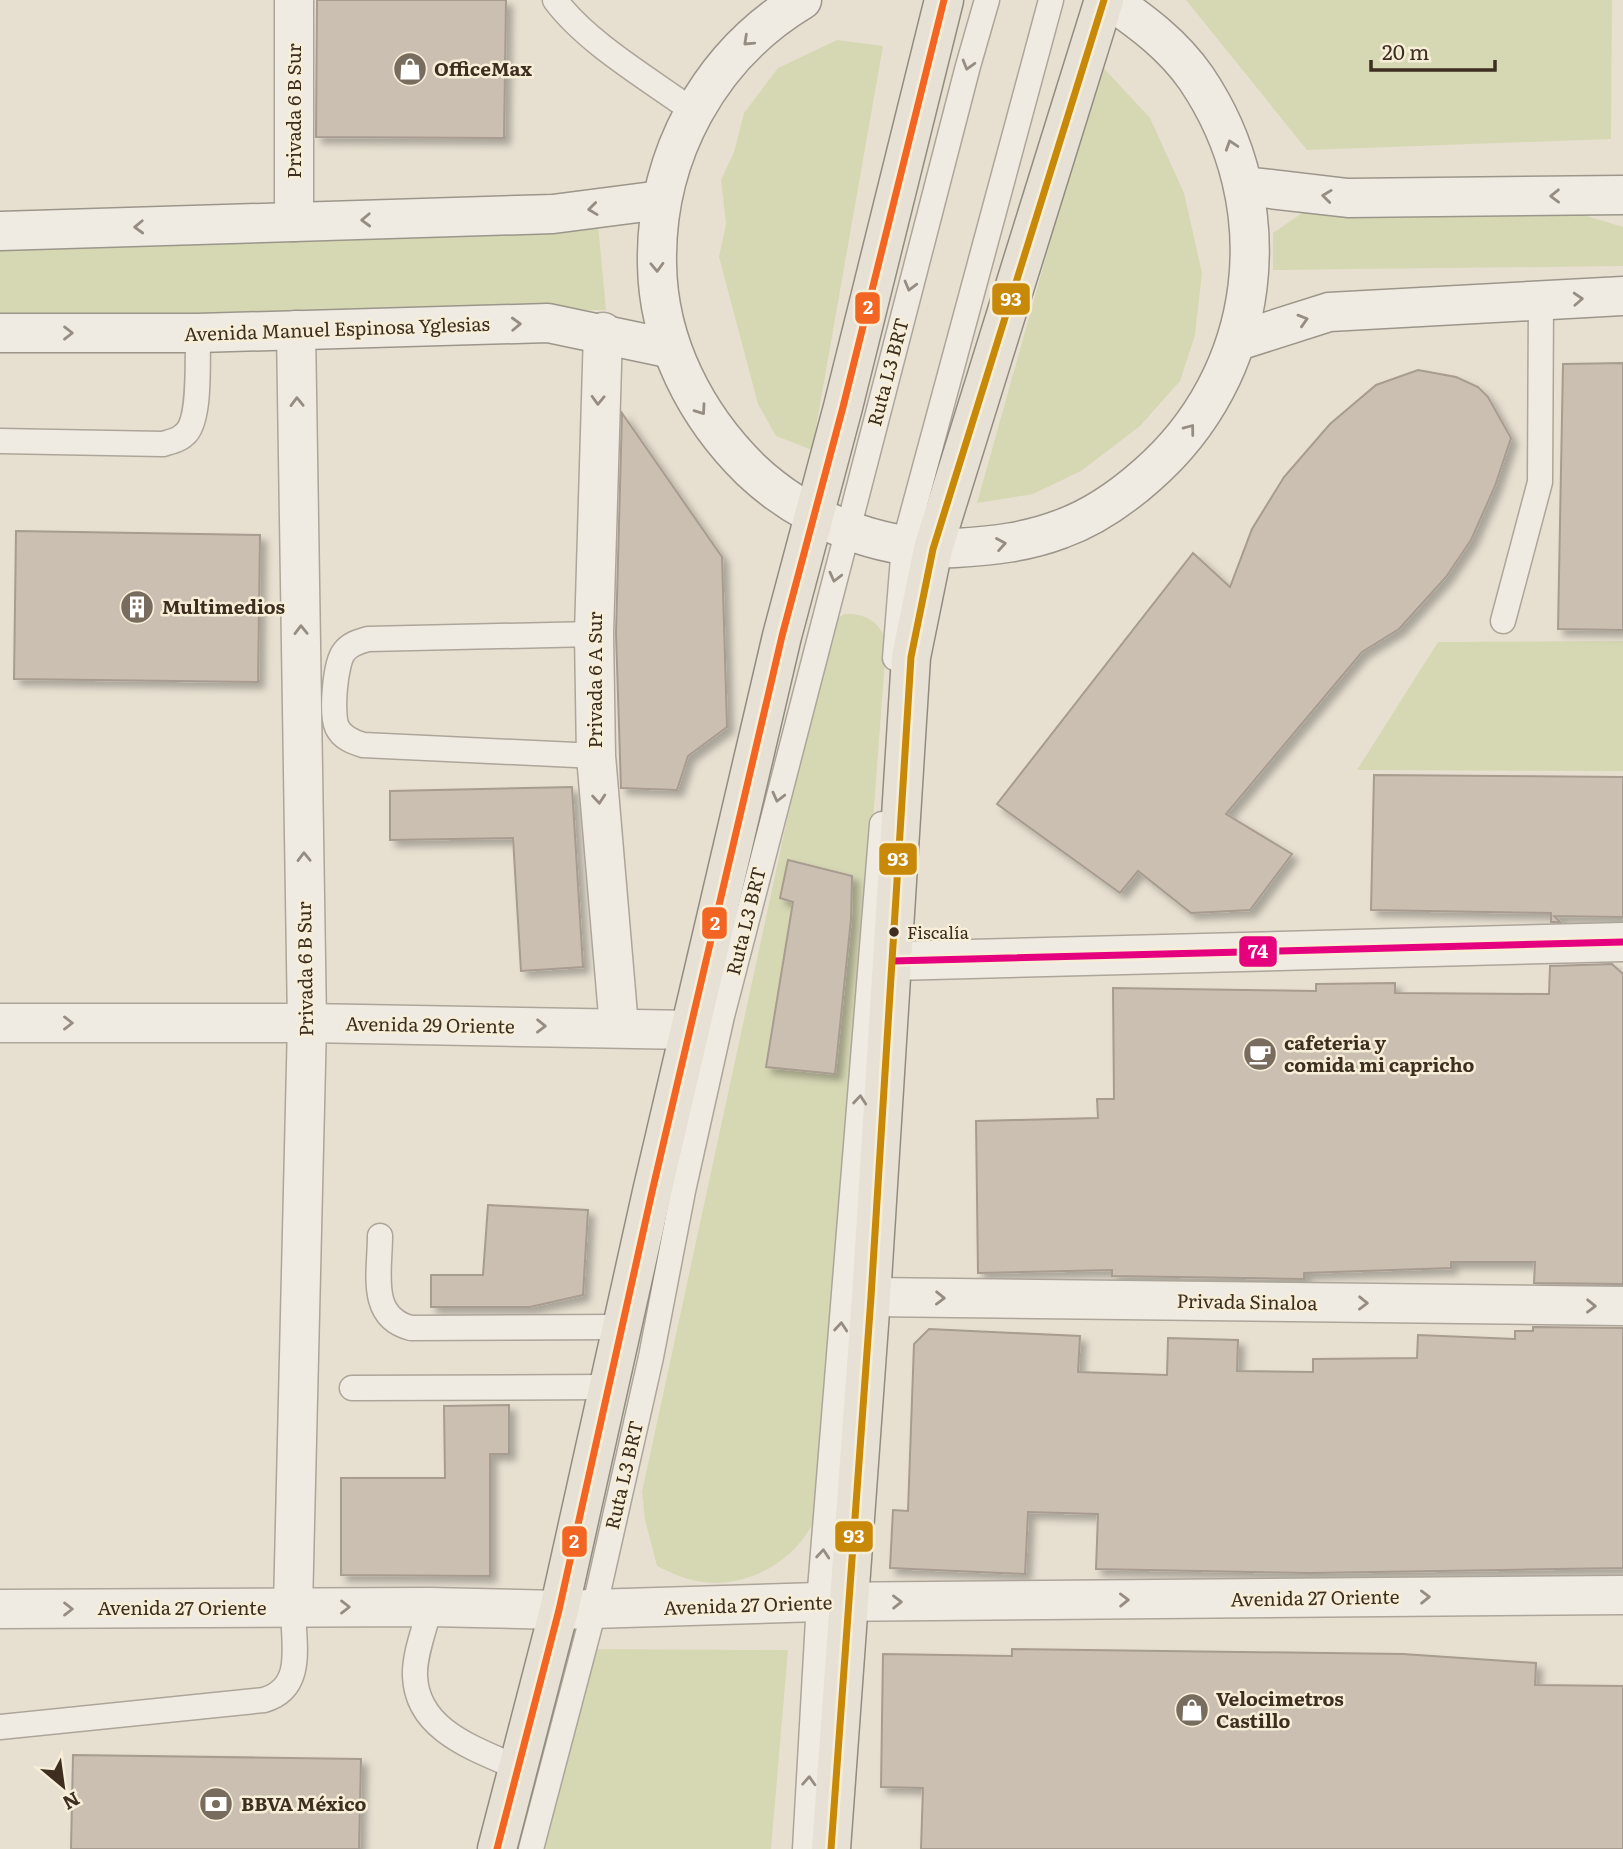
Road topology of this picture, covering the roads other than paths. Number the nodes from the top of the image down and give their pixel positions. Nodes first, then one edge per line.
1 (294, 0) edge
2 (555, 0) edge
3 (803, 0) edge
4 (944, 0) edge
5 (987, 0) edge
6 (1051, 0) edge
7 (1104, 0) edge
8 (1110, 0) edge
9 (692, 111) junction
10 (1244, 186) junction
11 (1623, 195) edge
12 (661, 200) junction
13 (294, 222) junction
14 (0, 231) edge
15 (1623, 296) edge
16 (1541, 301) junction
17 (296, 330) junction
18 (603, 332) junction
19 (0, 333) edge
20 (198, 333) junction
21 (1238, 341) junction
22 (672, 349) junction
23 (0, 441) edge
24 (831, 523) junction
25 (919, 547) junction
26 (1503, 621) dead end
27 (594, 634) junction
28 (596, 756) junction
29 (1623, 942) edge
30 (893, 961) junction
31 (0, 1023) edge
32 (307, 1023) junction
33 (619, 1027) junction
34 (691, 1030) junction
35 (380, 1236) dead end
36 (872, 1297) junction
37 (1623, 1306) edge
38 (622, 1327) junction
39 (610, 1387) junction
40 (352, 1388) dead end
41 (1623, 1595) edge
42 (834, 1602) junction
43 (293, 1607) junction
44 (430, 1607) junction
45 (0, 1609) edge
46 (576, 1610) junction
47 (0, 1727) edge
48 (518, 1768) junction
49 (497, 1849) edge
50 (531, 1849) edge
51 (805, 1849) edge
52 (831, 1849) edge

1 - 13 street, Privada 6 B Sur
2 - 9 lane
3 -> 9 street
4 - 24 main road
5 -> 24 lane, Ruta L3 BRT
6 - 25 lane
7 - 25 main road
10 -> 8 street
9 - 12 street
11 -> 10 street
10 - 21 street
12 -> 13 street
12 -> 22 street
13 -> 14 street
16 -> 15 street
21 -> 16 street
16 - 26 lane
17 -> 18 street, Avenida Manuel Espinosa Yglesias
17 - 20 street, Avenida Manuel Espinosa Yglesias
32 -> 17 street, Privada 6 B Sur
18 - 22 street, Avenida Manuel Espinosa Yglesias
18 -> 27 street, Privada 6 A Sur
19 -> 20 street, Avenida Manuel Espinosa Yglesias
20 - 23 lane
25 -> 21 street
22 -> 24 street
24 - 25 street
24 - 34 main road
24 -> 46 lane, Ruta L3 BRT
25 - 30 main road
42 -> 25 lane
27 - 28 street, Privada 6 A Sur
27 - 28 lane
28 -> 33 street, Privada 6 A Sur
29 - 30 street
30 - 36 main road
31 -> 32 street, Avenida 29 Oriente
32 -> 33 street, Avenida 29 Oriente
32 - 43 street, Privada 6 B Sur
33 - 34 street, Avenida 29 Oriente
34 - 38 main road
35 - 38 lane
36 -> 37 street, Privada Sinaloa
36 - 42 main road
38 - 39 main road
39 - 40 lane
39 - 46 main road
42 -> 41 street, Avenida 27 Oriente
42 - 46 street, Avenida 27 Oriente
51 -> 42 lane
42 - 52 main road
43 -> 44 street, Avenida 27 Oriente
45 -> 43 street, Avenida 27 Oriente
43 - 47 lane
44 - 46 street, Avenida 27 Oriente
44 - 48 lane
46 - 48 main road
46 - 50 lane, Ruta L3 BRT
48 - 49 main road

